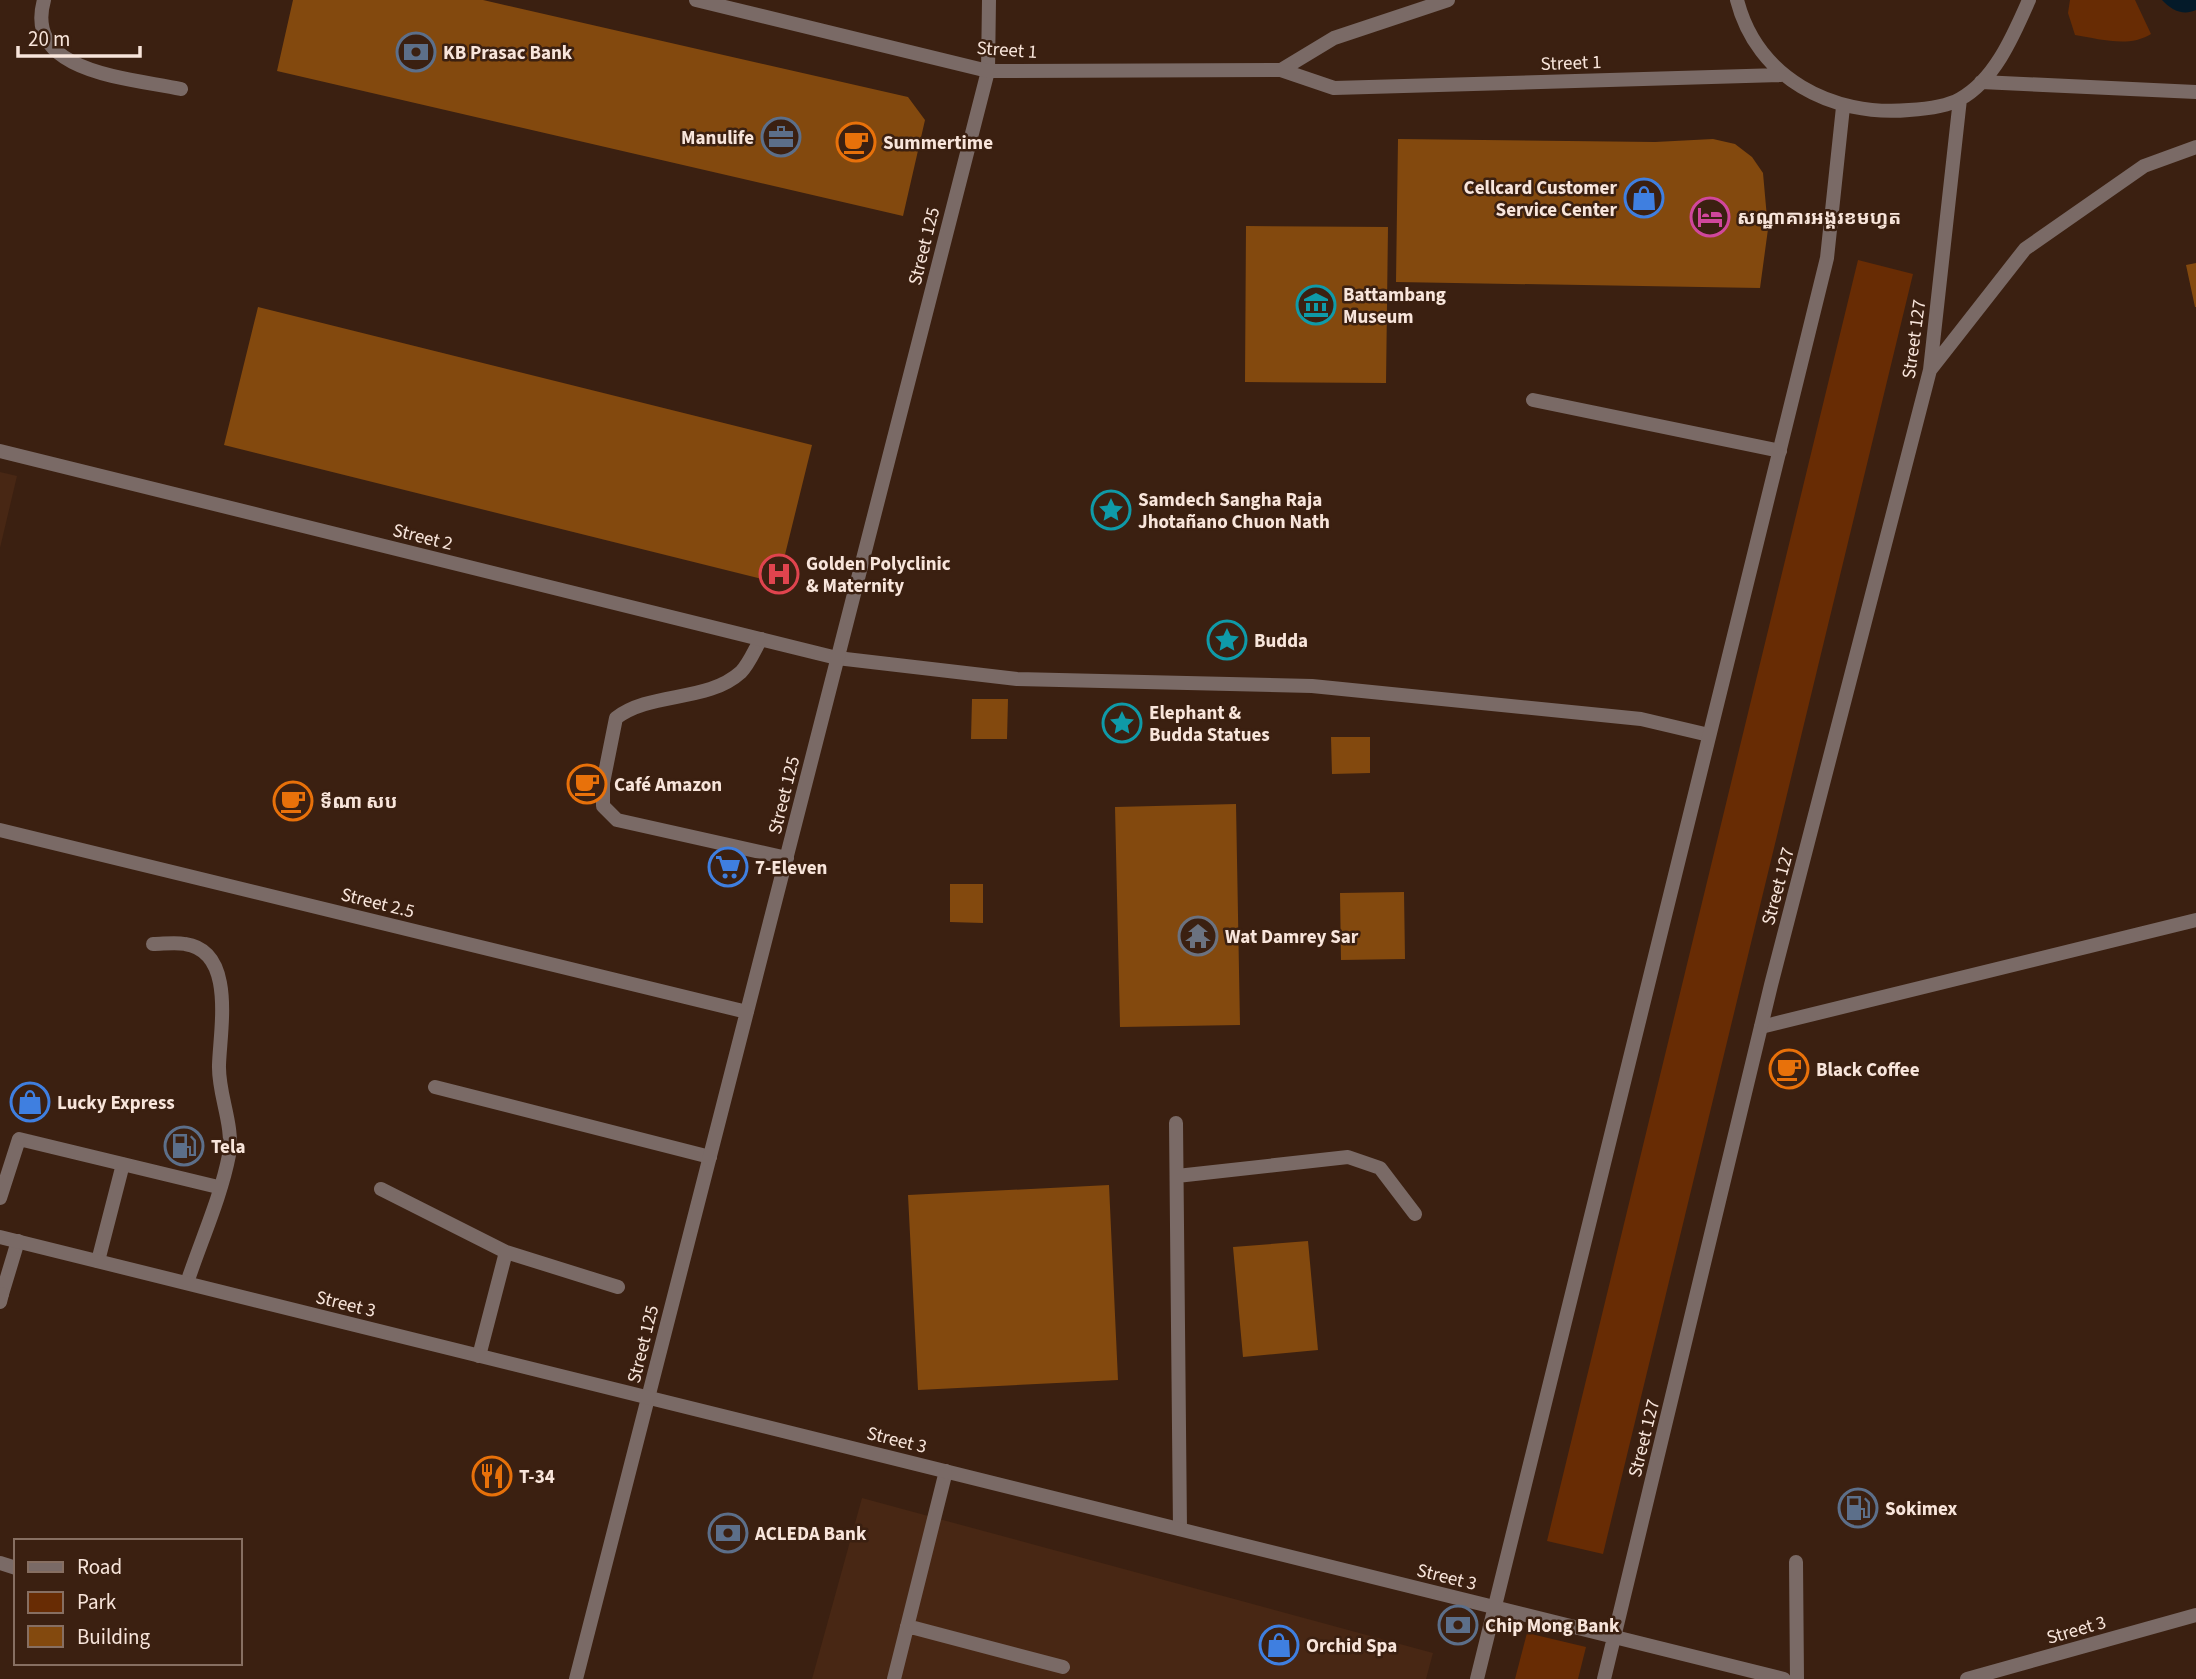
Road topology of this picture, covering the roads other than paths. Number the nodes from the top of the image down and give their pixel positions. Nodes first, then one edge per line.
1 (44, 0) edge
2 (696, 0) edge
3 (989, 0) edge
4 (1448, 0) edge
5 (1737, 0) edge
6 (2029, 0) edge
7 (1281, 70) junction
8 (988, 71) junction
9 (1781, 75) junction
10 (1981, 82) junction
11 (181, 89) dead end
12 (2196, 92) edge
13 (1960, 99) junction
14 (1843, 107) junction
15 (2196, 147) edge
16 (1930, 370) junction
17 (1533, 400) dead end
18 (0, 451) edge
19 (1780, 451) junction
20 (761, 639) junction
21 (838, 658) junction
22 (1709, 736) junction
23 (0, 830) edge
24 (787, 858) junction
25 (2196, 920) edge
26 (153, 944) dead end
27 (747, 1012) junction
28 (1761, 1027) junction
29 (435, 1087) dead end
30 (1176, 1123) dead end
31 (710, 1157) junction
32 (124, 1164) junction
33 (1177, 1176) junction
34 (218, 1187) junction
35 (381, 1189) dead end
36 (0, 1198) edge
37 (1415, 1214) dead end
38 (0, 1237) edge
39 (18, 1241) junction
40 (506, 1252) junction
41 (98, 1261) junction
42 (187, 1283) junction
43 (618, 1287) dead end
44 (1, 1298) edge
45 (479, 1356) junction
46 (648, 1398) junction
47 (946, 1471) junction
48 (1180, 1529) junction
49 (1796, 1562) dead end
50 (1495, 1608) junction
51 (2196, 1615) edge
52 (907, 1626) junction
53 (1615, 1637) junction
54 (1063, 1667) dead end
55 (576, 1679) edge
56 (894, 1679) edge
57 (1477, 1679) edge
58 (1604, 1679) edge
59 (1784, 1679) edge
60 (1797, 1679) edge
61 (1967, 1679) edge

1 - 11 street
2 - 8 street, Street 1
3 - 8 street, Street 125
4 - 7 street
5 - 9 street
6 - 10 street
7 - 8 street, Street 1
7 - 9 street, Street 1
8 - 21 street, Street 125
9 - 14 street
10 - 12 street
10 - 13 street
13 - 14 street
13 - 16 street, Street 127
14 - 19 street
15 - 16 street
16 - 28 street, Street 127
17 - 19 street
18 - 20 street, Street 2
19 - 22 street
20 - 21 street, Street 2
20 - 24 street
21 - 22 street, Street 2
21 - 24 street, Street 125
22 - 50 street
23 - 27 street, Street 2.5
24 - 27 street, Street 125
25 - 28 street
26 - 34 street
27 - 31 street, Street 125
28 - 53 street, Street 127
29 - 31 street
30 - 33 street
31 - 46 street, Street 125
32 - 34 street
32 - 36 street
32 - 41 street
33 - 37 street
33 - 48 street
34 - 42 street
35 - 40 street
38 - 39 street, Street 3
39 - 41 street, Street 3
39 - 44 street
40 - 43 street
40 - 45 street
41 - 42 street, Street 3
42 - 45 street, Street 3
45 - 46 street, Street 3
46 - 47 street, Street 3
46 - 55 street, Street 125
47 - 48 street, Street 3
47 - 52 street
48 - 50 street, Street 3
49 - 60 street
50 - 53 street, Street 3
50 - 57 street
51 - 61 street, Street 3
52 - 54 street
52 - 56 street
53 - 58 street, Street 127
53 - 59 street, Street 3

